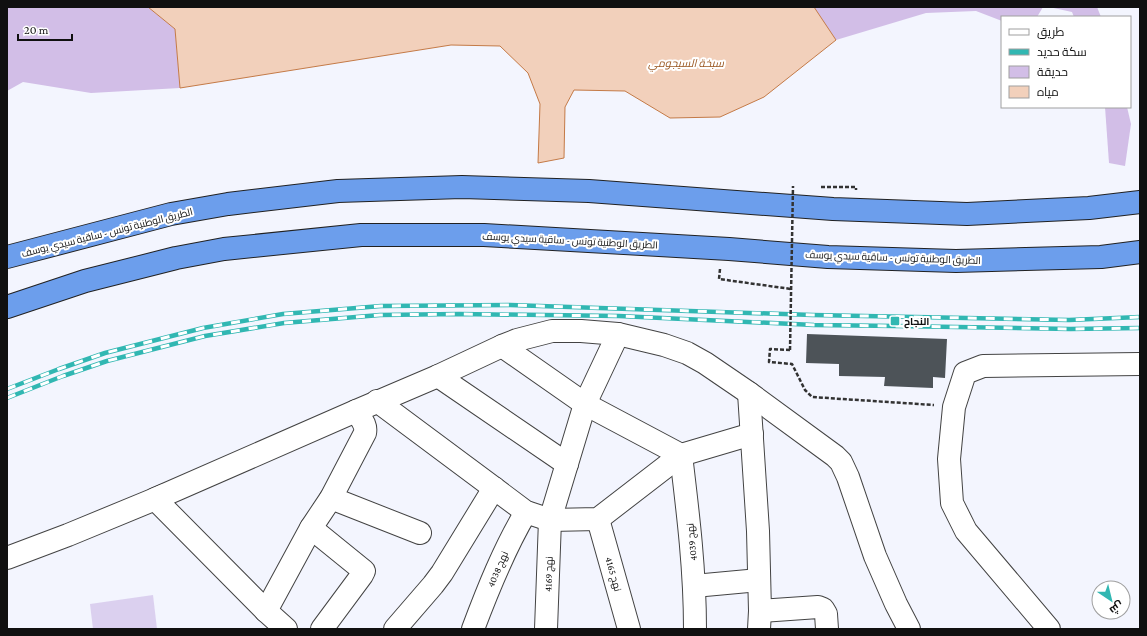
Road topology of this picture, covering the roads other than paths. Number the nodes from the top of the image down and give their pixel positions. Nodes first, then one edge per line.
1 (1140, 202) edge
2 (1140, 252) edge
3 (7, 257) edge
4 (7, 307) edge
5 (618, 334) junction
6 (502, 346) junction
7 (1140, 364) edge
8 (438, 376) junction
9 (749, 393) junction
10 (378, 401) junction
11 (585, 404) junction
12 (356, 411) junction
13 (752, 434) junction
14 (681, 455) junction
15 (567, 464) junction
16 (494, 488) junction
17 (165, 495) junction
18 (331, 498) junction
19 (526, 512) junction
20 (598, 519) junction
21 (550, 520) junction
22 (311, 528) junction
23 (420, 533) dead end
24 (7, 558) edge
25 (759, 580) junction
26 (694, 586) junction
27 (266, 611) junction
28 (759, 620) edge
29 (286, 629) edge
30 (322, 629) edge
31 (395, 629) edge
32 (473, 629) edge
33 (546, 629) edge
34 (629, 629) edge
35 (695, 629) edge
36 (827, 629) edge
37 (909, 629) edge
38 (1049, 629) edge

1 - 3 highway, الطريق الوطنية تونس - ساقية سيدي يوسف
2 - 4 highway, الطريق الوطنية تونس - ساقية سيدي يوسف
5 - 6 street
5 - 9 street
5 - 11 street, نهج 4169
6 - 8 street
6 - 11 street
7 - 38 street
8 - 10 street
8 - 15 street
9 - 13 street
9 - 37 street
10 - 12 street
10 - 16 street
11 - 14 street
11 - 15 street, نهج 4169
12 - 17 street
12 - 18 street
13 - 14 street
13 - 25 street
14 - 20 street
14 - 26 street, نهج 4039
15 - 21 street, نهج 4169
16 - 19 street
16 - 31 street
17 - 24 street
17 - 27 street
18 - 22 street
18 - 23 street
19 - 21 street
19 - 32 street, نهج 4038
20 - 21 street
20 - 34 street, نهج 4165
21 - 33 street, نهج 4169
22 - 27 street
22 - 30 street
25 - 26 street
25 - 28 street
26 - 35 street, نهج 4039
27 - 29 street
28 - 36 street

